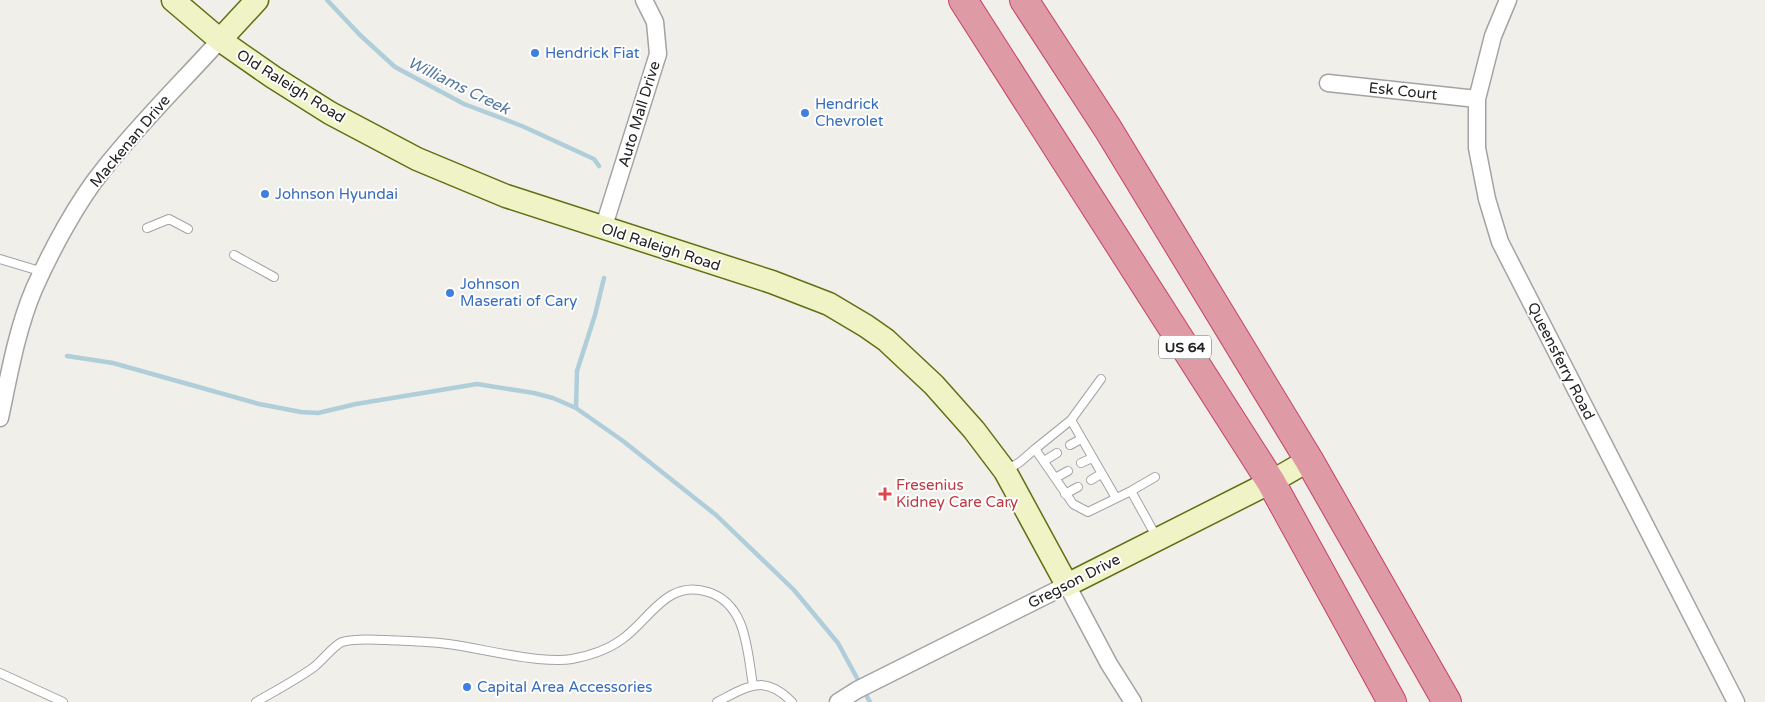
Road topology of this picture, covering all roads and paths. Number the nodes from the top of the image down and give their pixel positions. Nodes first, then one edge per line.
1 (173, 0) edge
2 (257, 0) edge
3 (644, 0) edge
4 (963, 0) edge
5 (1024, 0) edge
6 (1508, 0) edge
7 (220, 40) junction
8 (1328, 83) dead end
9 (1477, 99) junction
10 (147, 228) dead end
11 (603, 228) junction
12 (188, 229) dead end
13 (234, 255) dead end
14 (0, 259) edge
15 (43, 272) junction
16 (274, 277) dead end
17 (1101, 379) dead end
18 (0, 418) edge
19 (1071, 420) junction
20 (1080, 439) junction
21 (1070, 445) dead end
22 (1035, 449) junction
23 (1057, 453) dead end
24 (1092, 458) junction
25 (1309, 460) junction
26 (1044, 461) junction
27 (1081, 463) dead end
28 (1005, 471) junction
29 (1068, 471) dead end
30 (1101, 474) junction
31 (1156, 477) dead end
32 (1055, 478) junction
33 (1091, 480) dead end
34 (1271, 482) junction
35 (1078, 488) dead end
36 (1132, 491) junction
37 (1065, 494) junction
38 (1116, 498) junction
39 (1157, 538) junction
40 (1067, 585) junction
41 (0, 672) edge
42 (753, 685) junction
43 (63, 702) edge
44 (256, 702) edge
45 (717, 702) edge
46 (792, 702) edge
47 (838, 702) edge
48 (1133, 702) edge
49 (1392, 702) edge
50 (1447, 702) edge
51 (1736, 702) edge

1 - 7 street, Old Raleigh Road
2 - 7 street, Mackenan Drive
3 - 11 street, Auto Mall Drive
4 - 34 highway, US 64
5 - 25 highway, US 64
6 - 9 street, Queensferry Road
7 - 11 street, Old Raleigh Road
7 - 15 street, Mackenan Drive
8 - 9 street, Esk Court
9 - 51 street, Queensferry Road
10 - 12 lane
11 - 28 street, Old Raleigh Road
13 - 16 lane
14 - 15 lane
15 - 18 street, Mackenan Drive
17 - 19 lane
19 - 20 lane
19 - 22 lane
20 - 21 lane
20 - 24 lane
22 - 26 lane
22 - 28 lane
23 - 26 lane
24 - 27 lane
24 - 30 lane
25 - 34 street, Gregson Drive
25 - 50 highway, US 64
26 - 32 lane
28 - 40 street, Old Raleigh Road
29 - 32 lane
30 - 33 lane
30 - 38 lane
31 - 36 lane
32 - 37 lane
34 - 39 street, Gregson Drive
34 - 49 highway, US 64
35 - 37 lane
36 - 38 lane
36 - 39 lane
37 - 38 lane
39 - 40 street, Gregson Drive
40 - 47 street, Gregson Drive
40 - 48 street
41 - 43 lane
42 - 44 lane
42 - 45 lane
42 - 46 lane

